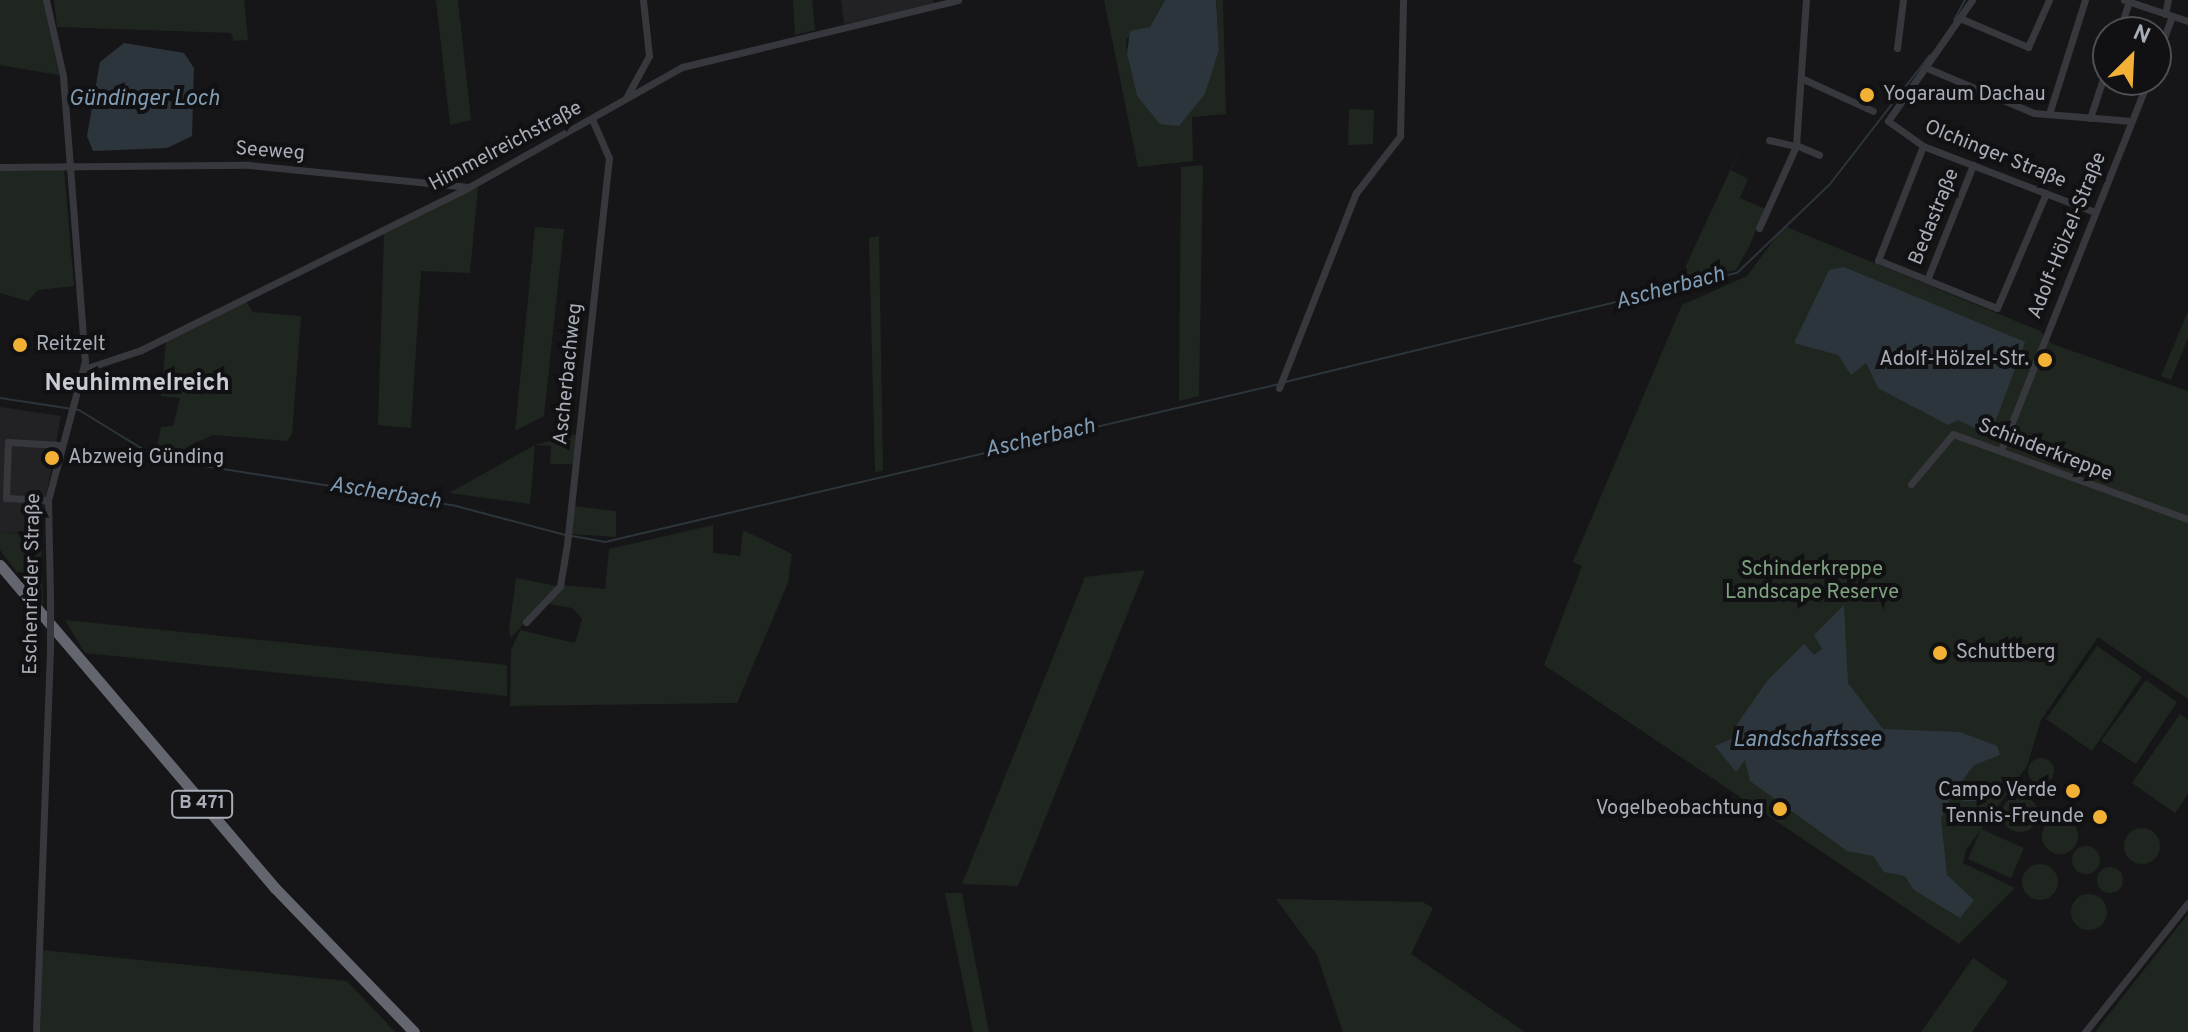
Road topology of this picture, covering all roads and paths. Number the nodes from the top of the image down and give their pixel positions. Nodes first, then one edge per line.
1 (46, 0) edge
2 (643, 0) edge
3 (958, 0) edge
4 (1403, 0) edge
5 (1806, 0) edge
6 (1903, 0) edge
7 (1972, 0) edge
8 (2049, 0) edge
9 (2085, 0) edge
10 (2168, 0) edge
11 (2126, 1) edge
12 (2169, 15) junction
13 (1962, 19) junction
14 (2188, 21) edge
15 (1897, 48) dead end
16 (1927, 68) junction
17 (1801, 78) junction
18 (2097, 96) edge
19 (2142, 96) edge
20 (626, 98) junction
21 (1873, 111) dead end
22 (2049, 114) junction
23 (2090, 118) junction
24 (592, 119) junction
25 (2132, 121) junction
26 (1769, 140) dead end
27 (1796, 145) junction
28 (1923, 146) junction
29 (1819, 155) dead end
30 (68, 165) junction
31 (1973, 165) junction
32 (0, 167) edge
33 (469, 187) junction
34 (2046, 193) junction
35 (2095, 212) junction
36 (1759, 228) dead end
37 (1927, 280) junction
38 (84, 369) junction
39 (1280, 384) dead end
40 (60, 445) junction
41 (2001, 450) junction
42 (1911, 484) dead end
43 (48, 500) junction
44 (2188, 519) edge
45 (0, 565) edge
46 (526, 622) dead end
47 (2188, 903) edge
48 (36, 1032) edge
49 (414, 1032) edge
50 (2085, 1032) edge

1 - 30 street, Eschenrieder Straße
2 - 20 street
3 - 20 street, Himmelreichstraße
4 - 39 street
5 - 17 street
6 - 15 street
7 - 13 street
8 - 13 street
9 - 22 street
10 - 12 street
11 - 12 street
12 - 14 street
13 - 16 street
16 - 22 street
16 - 28 street, Olchinger Straße
17 - 21 street
17 - 27 street
18 - 23 street
19 - 25 street, Adolf-Hölzel-Straße
20 - 24 street, Himmelreichstraße
22 - 23 street
23 - 25 street
24 - 33 street, Himmelreichstraße
24 - 46 street, Ascherbachweg
25 - 35 street, Adolf-Hölzel-Straße
26 - 27 street
27 - 29 street
27 - 36 street
28 - 31 street, Olchinger Straße
28 - 37 street
30 - 32 street, Seeweg
30 - 33 street, Seeweg
30 - 38 street, Eschenrieder Straße
31 - 34 street, Olchinger Straße
31 - 37 street, Bedastraße
33 - 38 street, Himmelreichstraße
34 - 35 street, Olchinger Straße
34 - 37 street
35 - 41 street, Adolf-Hölzel-Straße
38 - 40 street, Eschenrieder Straße
40 - 43 street, Eschenrieder Straße
40 - 43 street
41 - 42 street, Schinderkreppe
41 - 44 street, Schinderkreppe
43 - 48 street, Eschenrieder Straße, bridge
45 - 49 highway, B 471
47 - 50 street

